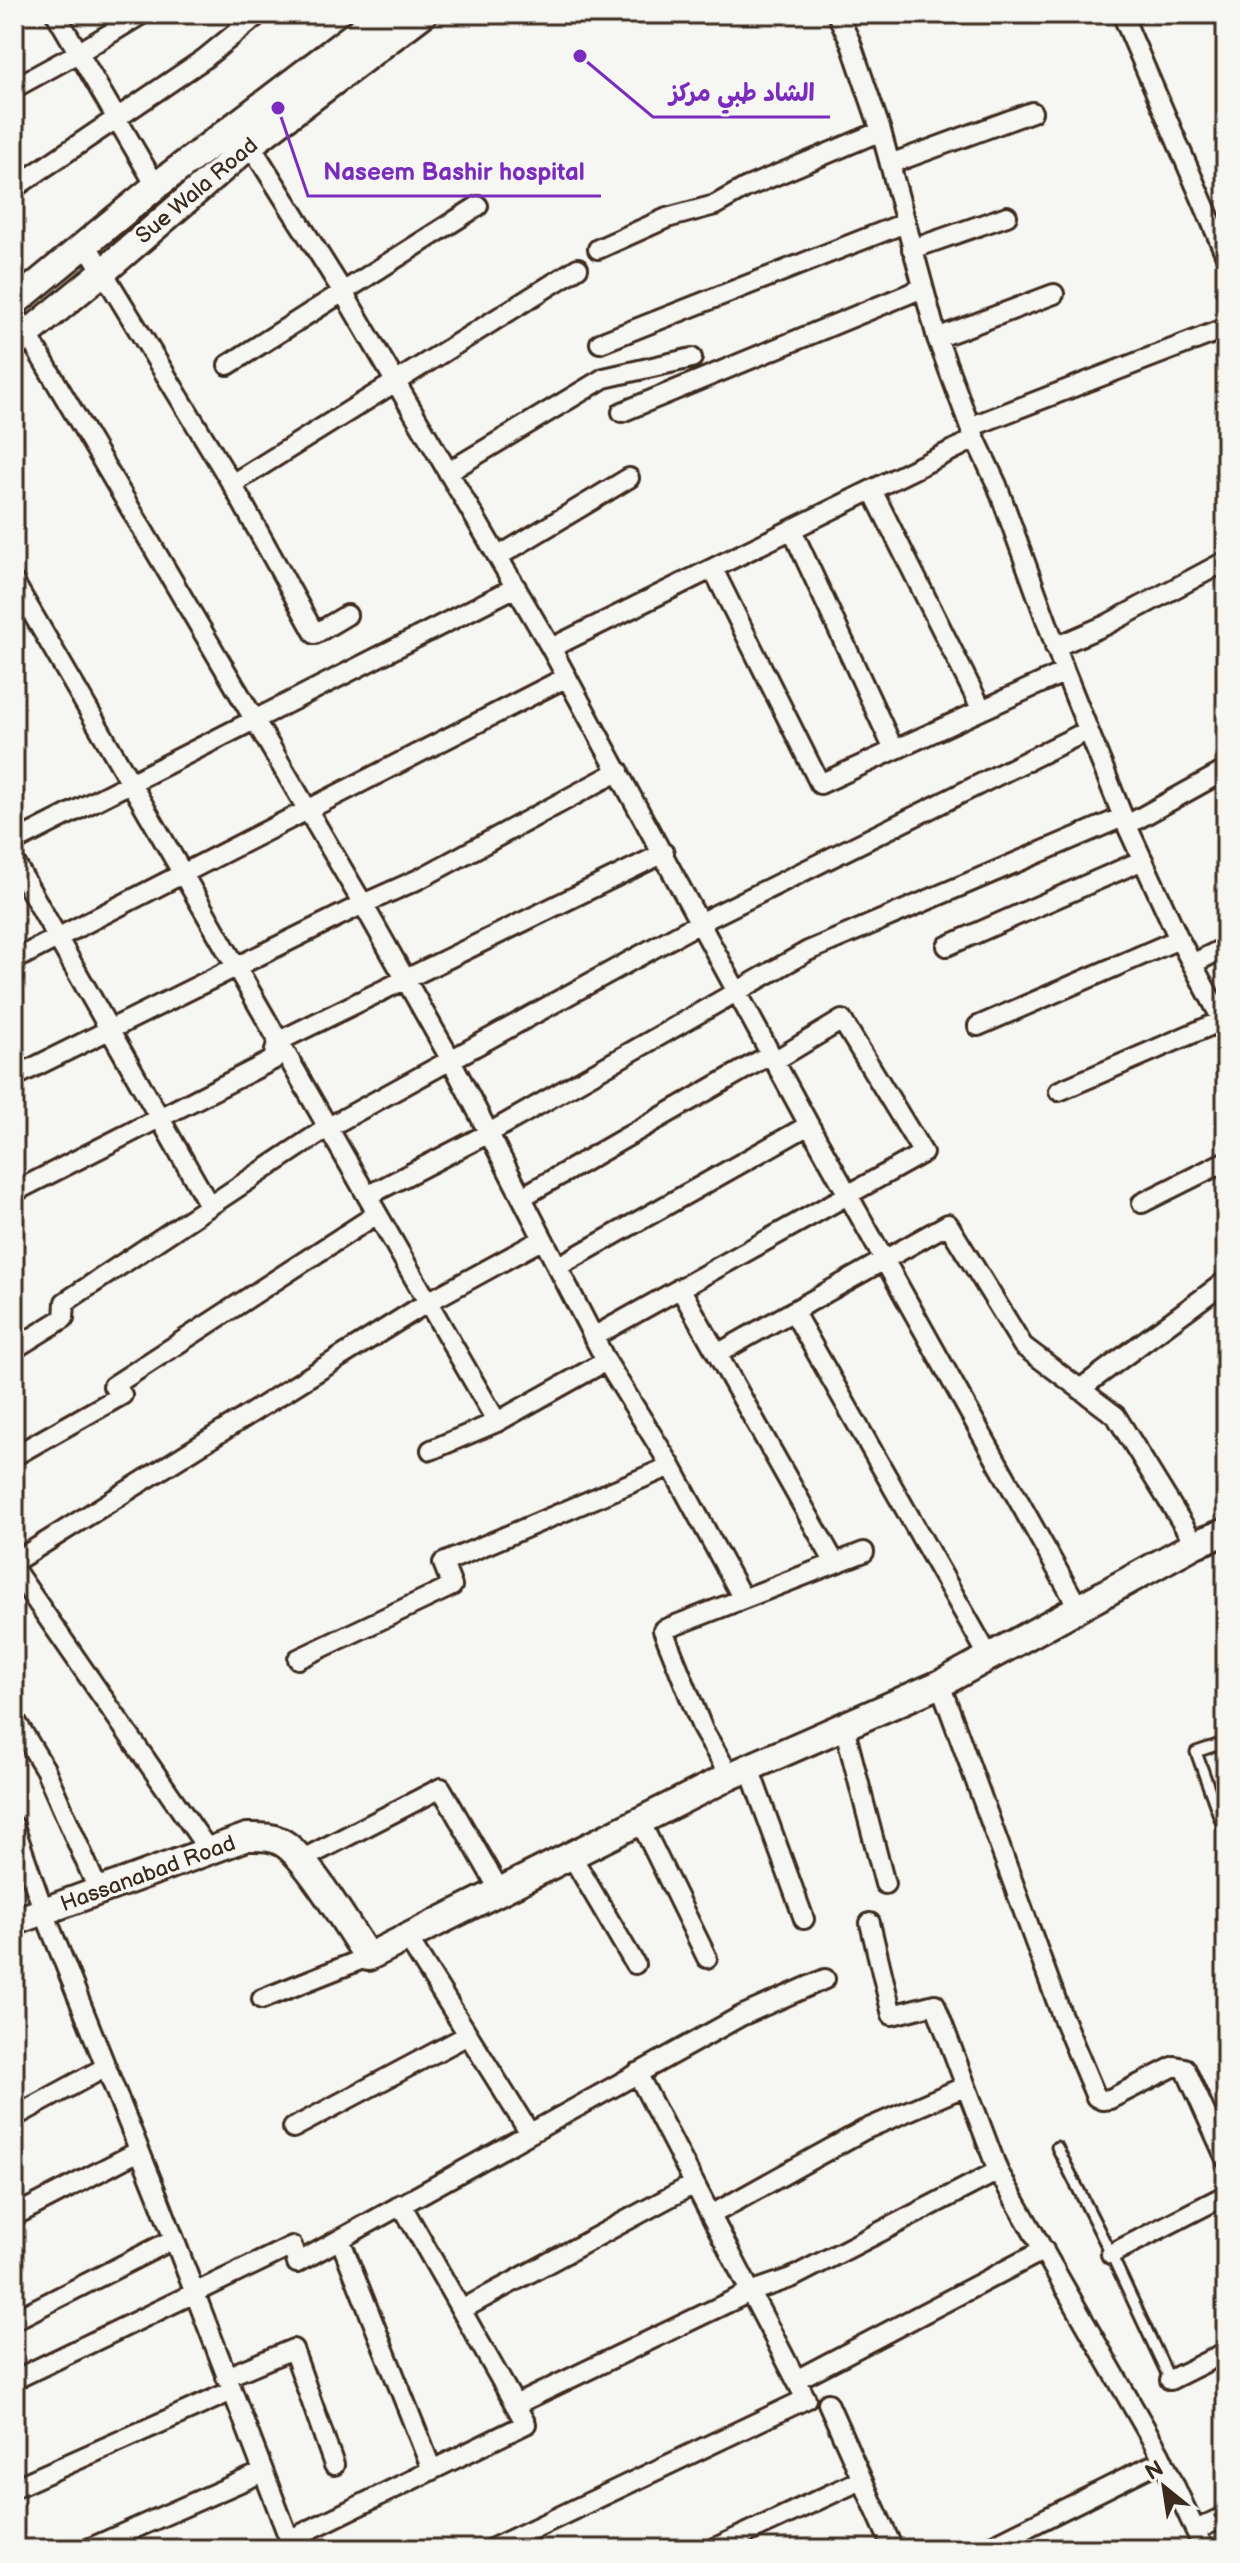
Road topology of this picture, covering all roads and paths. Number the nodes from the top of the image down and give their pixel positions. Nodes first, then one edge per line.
1 (56, 14) edge
2 (142, 14) edge
3 (259, 14) edge
4 (382, 14) edge
5 (423, 14) edge
6 (837, 14) edge
7 (1122, 14) edge
8 (78, 53) junction
9 (14, 88) edge
10 (1032, 112) dead end
11 (117, 118) junction
12 (881, 131) junction
13 (244, 135) junction
14 (890, 164) junction
15 (156, 186) junction
16 (14, 188) edge
17 (478, 206) dead end
18 (1007, 216) dead end
19 (905, 223) junction
20 (86, 244) junction
21 (598, 249) dead end
22 (912, 249) junction
23 (1226, 256) edge
24 (578, 268) dead end
25 (104, 271) junction
26 (923, 288) junction
27 (343, 292) junction
28 (1054, 294) dead end
29 (14, 303) edge
30 (14, 311) edge
31 (1216, 332) dead end
32 (937, 338) junction
33 (20, 340) edge
34 (600, 343) dead end
35 (692, 358) dead end
36 (228, 365) dead end
37 (396, 382) junction
38 (622, 412) dead end
39 (972, 433) junction
40 (448, 472) junction
41 (629, 478) dead end
42 (232, 484) junction
43 (872, 490) junction
44 (792, 530) junction
45 (499, 556) junction
46 (1226, 561) edge
47 (713, 569) junction
48 (14, 582) edge
49 (516, 587) junction
50 (347, 615) dead end
51 (1055, 647) junction
52 (551, 648) junction
53 (1065, 672) junction
54 (567, 677) junction
55 (982, 710) junction
56 (256, 721) junction
57 (1087, 731) junction
58 (894, 750) junction
59 (1226, 770) edge
60 (619, 771) junction
61 (133, 784) junction
62 (307, 812) junction
63 (1125, 821) junction
64 (14, 842) edge
65 (664, 853) junction
66 (1143, 860) junction
67 (14, 861) edge
68 (183, 874) junction
69 (363, 904) junction
70 (701, 922) junction
71 (57, 938) junction
72 (1179, 939) junction
73 (947, 946) dead end
74 (1226, 947) edge
75 (14, 960) edge
76 (1192, 964) junction
77 (235, 967) junction
78 (405, 979) junction
79 (736, 992) junction
80 (1225, 1022) edge
81 (978, 1026) dead end
82 (109, 1031) junction
83 (277, 1042) junction
84 (772, 1057) junction
85 (451, 1060) junction
86 (14, 1077) edge
87 (1059, 1091) dead end
88 (160, 1119) junction
89 (809, 1125) junction
90 (327, 1128) junction
91 (489, 1133) junction
92 (1226, 1161) edge
93 (14, 1192) edge
94 (847, 1194) junction
95 (367, 1196) junction
96 (522, 1197) junction
97 (1142, 1203) dead end
98 (209, 1205) junction
99 (377, 1214) junction
100 (543, 1239) junction
101 (884, 1260) junction
102 (557, 1267) junction
103 (1226, 1281) edge
104 (680, 1288) junction
105 (428, 1302) junction
106 (793, 1311) junction
107 (593, 1337) junction
108 (14, 1349) edge
109 (717, 1354) junction
110 (606, 1361) junction
111 (1080, 1389) junction
112 (497, 1422) junction
113 (431, 1450) dead end
114 (14, 1456) edge
115 (671, 1466) junction
116 (1226, 1532) edge
117 (1195, 1544) junction
118 (864, 1552) dead end
119 (14, 1562) edge
120 (835, 1563) junction
121 (14, 1569) edge
122 (743, 1599) junction
123 (1078, 1607) junction
124 (989, 1657) junction
125 (298, 1659) dead end
126 (940, 1684) junction
127 (14, 1718) edge
128 (844, 1726) junction
129 (1226, 1742) edge
130 (739, 1772) junction
131 (640, 1821) junction
132 (14, 1826) edge
133 (1226, 1835) edge
134 (209, 1851) junction
135 (571, 1855) junction
136 (301, 1860) junction
137 (885, 1884) dead end
138 (500, 1891) junction
139 (99, 1892) junction
140 (44, 1912) junction
141 (804, 1919) dead end
142 (14, 1922) edge
143 (870, 1923) dead end
144 (407, 1937) junction
145 (368, 1957) junction
146 (707, 1958) dead end
147 (635, 1964) dead end
148 (825, 1979) dead end
149 (262, 1999) dead end
150 (468, 2035) junction
151 (106, 2067) junction
152 (637, 2073) junction
153 (966, 2086) junction
154 (14, 2117) edge
155 (293, 2128) dead end
156 (529, 2132) junction
157 (1057, 2147) dead end
158 (139, 2151) junction
159 (1226, 2159) edge
160 (998, 2171) junction
161 (694, 2184) junction
162 (1226, 2195) edge
163 (401, 2204) junction
164 (711, 2215) junction
165 (14, 2216) edge
166 (174, 2239) junction
167 (340, 2239) junction
168 (1044, 2250) junction
169 (1111, 2254) junction
170 (750, 2292) junction
171 (195, 2295) junction
172 (461, 2310) junction
173 (14, 2320) edge
174 (1226, 2352) edge
175 (14, 2380) edge
176 (796, 2380) junction
177 (1170, 2380) joint
178 (229, 2384) junction
179 (828, 2403) dead end
180 (515, 2405) junction
181 (1163, 2460) junction
182 (334, 2465) dead end
183 (432, 2470) junction
184 (263, 2472) junction
185 (861, 2480) junction
186 (14, 2488) edge
187 (1226, 2516) edge
188 (1196, 2530) junction
189 (291, 2545) edge
190 (88, 2549) edge
191 (491, 2549) edge
192 (713, 2549) edge
193 (893, 2549) edge
194 (984, 2549) edge
195 (1204, 2549) edge

1 - 8 street
2 - 8 street
3 - 11 street
4 - 13 street
5 - 13 street, Sue Wala Road
6 - 12 street
7 - 23 street
8 - 9 street
8 - 11 street
10 - 14 street
11 - 15 street
11 - 16 street
12 - 14 street
12 - 21 street
13 - 15 street
13 - 25 street, Sue Wala Road
13 - 27 street
14 - 19 street
15 - 20 street
17 - 27 street
18 - 22 street
19 - 22 street
19 - 34 street
20 - 25 street
20 - 29 street
22 - 26 street
24 - 37 street
25 - 33 street, Sue Wala Road
25 - 42 street
26 - 32 street
26 - 38 street
27 - 36 street
27 - 37 street
28 - 32 street
30 - 33 street
31 - 39 street
32 - 39 street
33 - 56 street
35 - 40 street
37 - 40 street
37 - 42 street
39 - 43 street
39 - 51 street
40 - 45 street
41 - 45 street
42 - 50 street
43 - 44 street
43 - 55 street
44 - 47 street
44 - 58 street
45 - 49 street
46 - 51 street
47 - 52 street
47 - 58 street
48 - 61 street
49 - 52 street
49 - 56 street
51 - 53 street
52 - 54 street
53 - 55 street
53 - 57 street
54 - 60 street
54 - 62 street
55 - 58 street
56 - 61 street
56 - 62 street
57 - 63 street
57 - 70 street
59 - 63 street
60 - 65 street
60 - 69 street
61 - 64 street
61 - 68 street
62 - 68 street
62 - 69 street
63 - 66 street
63 - 79 street
65 - 70 street
65 - 78 street
66 - 72 street
66 - 73 street
67 - 71 street
68 - 71 street
68 - 77 street
69 - 77 street
69 - 78 street
70 - 79 street
70 - 85 street
71 - 75 street
71 - 82 street
72 - 76 street
72 - 81 street
74 - 76 street
76 - 80 street
77 - 82 street
77 - 83 street
78 - 83 street
78 - 85 street
79 - 84 street
79 - 91 street
80 - 87 street
82 - 86 street
82 - 88 street
83 - 88 street
83 - 90 street
84 - 89 street
84 - 94 street
84 - 96 street
85 - 90 street
85 - 91 street
88 - 93 street
88 - 98 street
89 - 94 street
89 - 102 street
90 - 95 street
90 - 98 street
91 - 95 street
91 - 96 street
92 - 97 street
94 - 101 street
94 - 104 street
95 - 99 street
96 - 100 street
98 - 108 street
99 - 105 street
99 - 114 street
100 - 102 street
100 - 105 street
101 - 106 street
101 - 111 street
101 - 123 street
102 - 107 street
103 - 111 street
104 - 107 street
104 - 109 street
105 - 112 street
105 - 119 street
106 - 109 street
106 - 124 street
107 - 110 street
109 - 120 street
110 - 112 street
110 - 115 street
111 - 117 street
112 - 113 street
115 - 122 street
115 - 125 street
116 - 117 street
117 - 123 street
118 - 120 street
120 - 122 street
121 - 134 street
122 - 130 street
123 - 124 street
124 - 126 street
126 - 128 street
126 - 159 street
127 - 139 street
128 - 130 street
128 - 137 street
129 - 133 lane
130 - 131 street
130 - 141 street
131 - 135 street
131 - 146 street
132 - 140 street
134 - 136 street, Hassanabad Road
134 - 139 street, Hassanabad Road
135 - 138 street
135 - 147 street
136 - 138 street
136 - 145 street, Hassanabad Road
138 - 144 street
139 - 140 street, Hassanabad Road
140 - 142 street, Hassanabad Road
140 - 151 street
143 - 153 street
144 - 145 street
144 - 150 street
145 - 149 street
148 - 152 street
150 - 155 street
150 - 156 street
151 - 154 street
151 - 158 street
152 - 156 street
152 - 161 street
153 - 160 street
153 - 164 street
156 - 163 street
157 - 169 lane
158 - 165 street
158 - 166 street
160 - 168 street
160 - 170 street
161 - 164 street
161 - 172 street
162 - 169 street
163 - 167 street
163 - 172 street
164 - 170 street
166 - 171 street
166 - 173 street
167 - 171 street
167 - 183 street
168 - 176 street
168 - 181 street
169 - 177 lane
170 - 176 street
170 - 180 street
171 - 175 street
171 - 178 street
172 - 180 street
174 - 177 street
176 - 191 street
178 - 182 street
178 - 184 street
178 - 186 street
179 - 185 street
180 - 183 street
181 - 188 street
181 - 194 street
183 - 189 street
184 - 189 street
184 - 190 street
185 - 192 street
185 - 193 street
187 - 188 street
188 - 195 street

